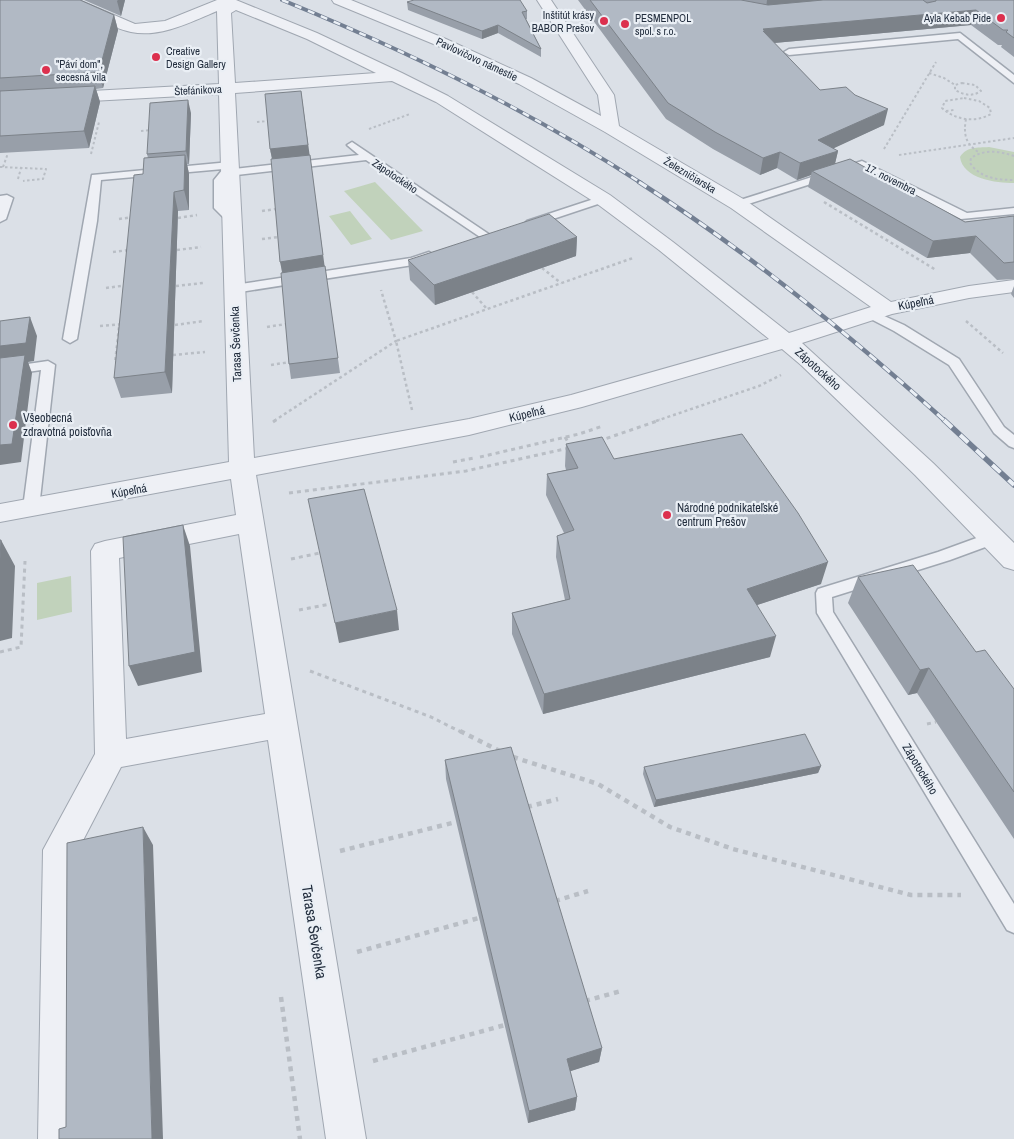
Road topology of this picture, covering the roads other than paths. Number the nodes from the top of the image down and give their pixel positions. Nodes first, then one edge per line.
1 (66, 0) edge
2 (339, 0) edge
3 (544, 0) edge
4 (229, 2) edge
5 (944, 27) edge
6 (951, 37) junction
7 (789, 52) dead end
8 (396, 76) junction
9 (1014, 80) edge
10 (228, 89) junction
11 (0, 101) edge
12 (611, 128) junction
13 (352, 145) dead end
14 (368, 157) junction
15 (878, 158) road end
16 (862, 164) junction
17 (230, 168) junction
18 (3, 199) edge
19 (603, 199) junction
20 (738, 204) junction
21 (1014, 211) edge
22 (0, 219) edge
23 (520, 226) edge
24 (501, 232) edge
25 (487, 237) junction
26 (468, 243) edge
27 (440, 252) edge
28 (425, 258) junction
29 (320, 276) junction
30 (1014, 286) edge
31 (234, 289) junction
32 (879, 311) junction
33 (70, 339) dead end
34 (784, 340) junction
35 (0, 372) edge
36 (1014, 443) edge
37 (241, 456) junction
38 (31, 508) junction
39 (0, 513) edge
40 (251, 522) junction
41 (983, 541) junction
42 (1014, 560) edge
43 (282, 724) junction
44 (111, 755) junction
45 (1014, 923) edge
46 (58, 1139) edge
47 (346, 1139) edge

1 - 4 street
2 - 12 street, Pavlovičovo námestie
3 - 12 street
4 - 8 street
4 - 10 street, Tarasa Ševčenka
5 - 6 lane
6 - 7 lane
6 - 9 lane
8 - 10 street, Štefánikova
8 - 19 street, Zápotockého
10 - 11 street, Štefánikova
10 - 17 street, Tarasa Ševčenka
12 - 20 street, Železničiarska
13 - 14 lane
14 - 17 lane, Zápotockého
14 - 25 lane, Zápotockého
15 - 16 lane
16 - 20 lane, 17. novembra
16 - 21 lane, 17. novembra
17 - 31 street, Tarasa Ševčenka
17 - 33 lane
18 - 22 lane
19 - 23 lane
19 - 34 street, Zápotockého
20 - 32 street, Železničiarska
24 - 25 lane
25 - 26 lane
27 - 28 lane
28 - 29 lane
28 - 29 lane
29 - 31 lane
30 - 32 street, Kúpeľná
31 - 37 street, Tarasa Ševčenka
32 - 34 street, Kúpeľná
32 - 36 lane
34 - 37 street, Kúpeľná
34 - 41 street, Zápotockého
35 - 38 lane
37 - 38 street, Kúpeľná
37 - 40 street, Tarasa Ševčenka
38 - 39 street, Kúpeľná
40 - 43 street, Tarasa Ševčenka
40 - 44 street
41 - 42 street, Zápotockého
41 - 45 lane, Zápotockého
43 - 44 street
43 - 47 street, Tarasa Ševčenka
44 - 46 street

